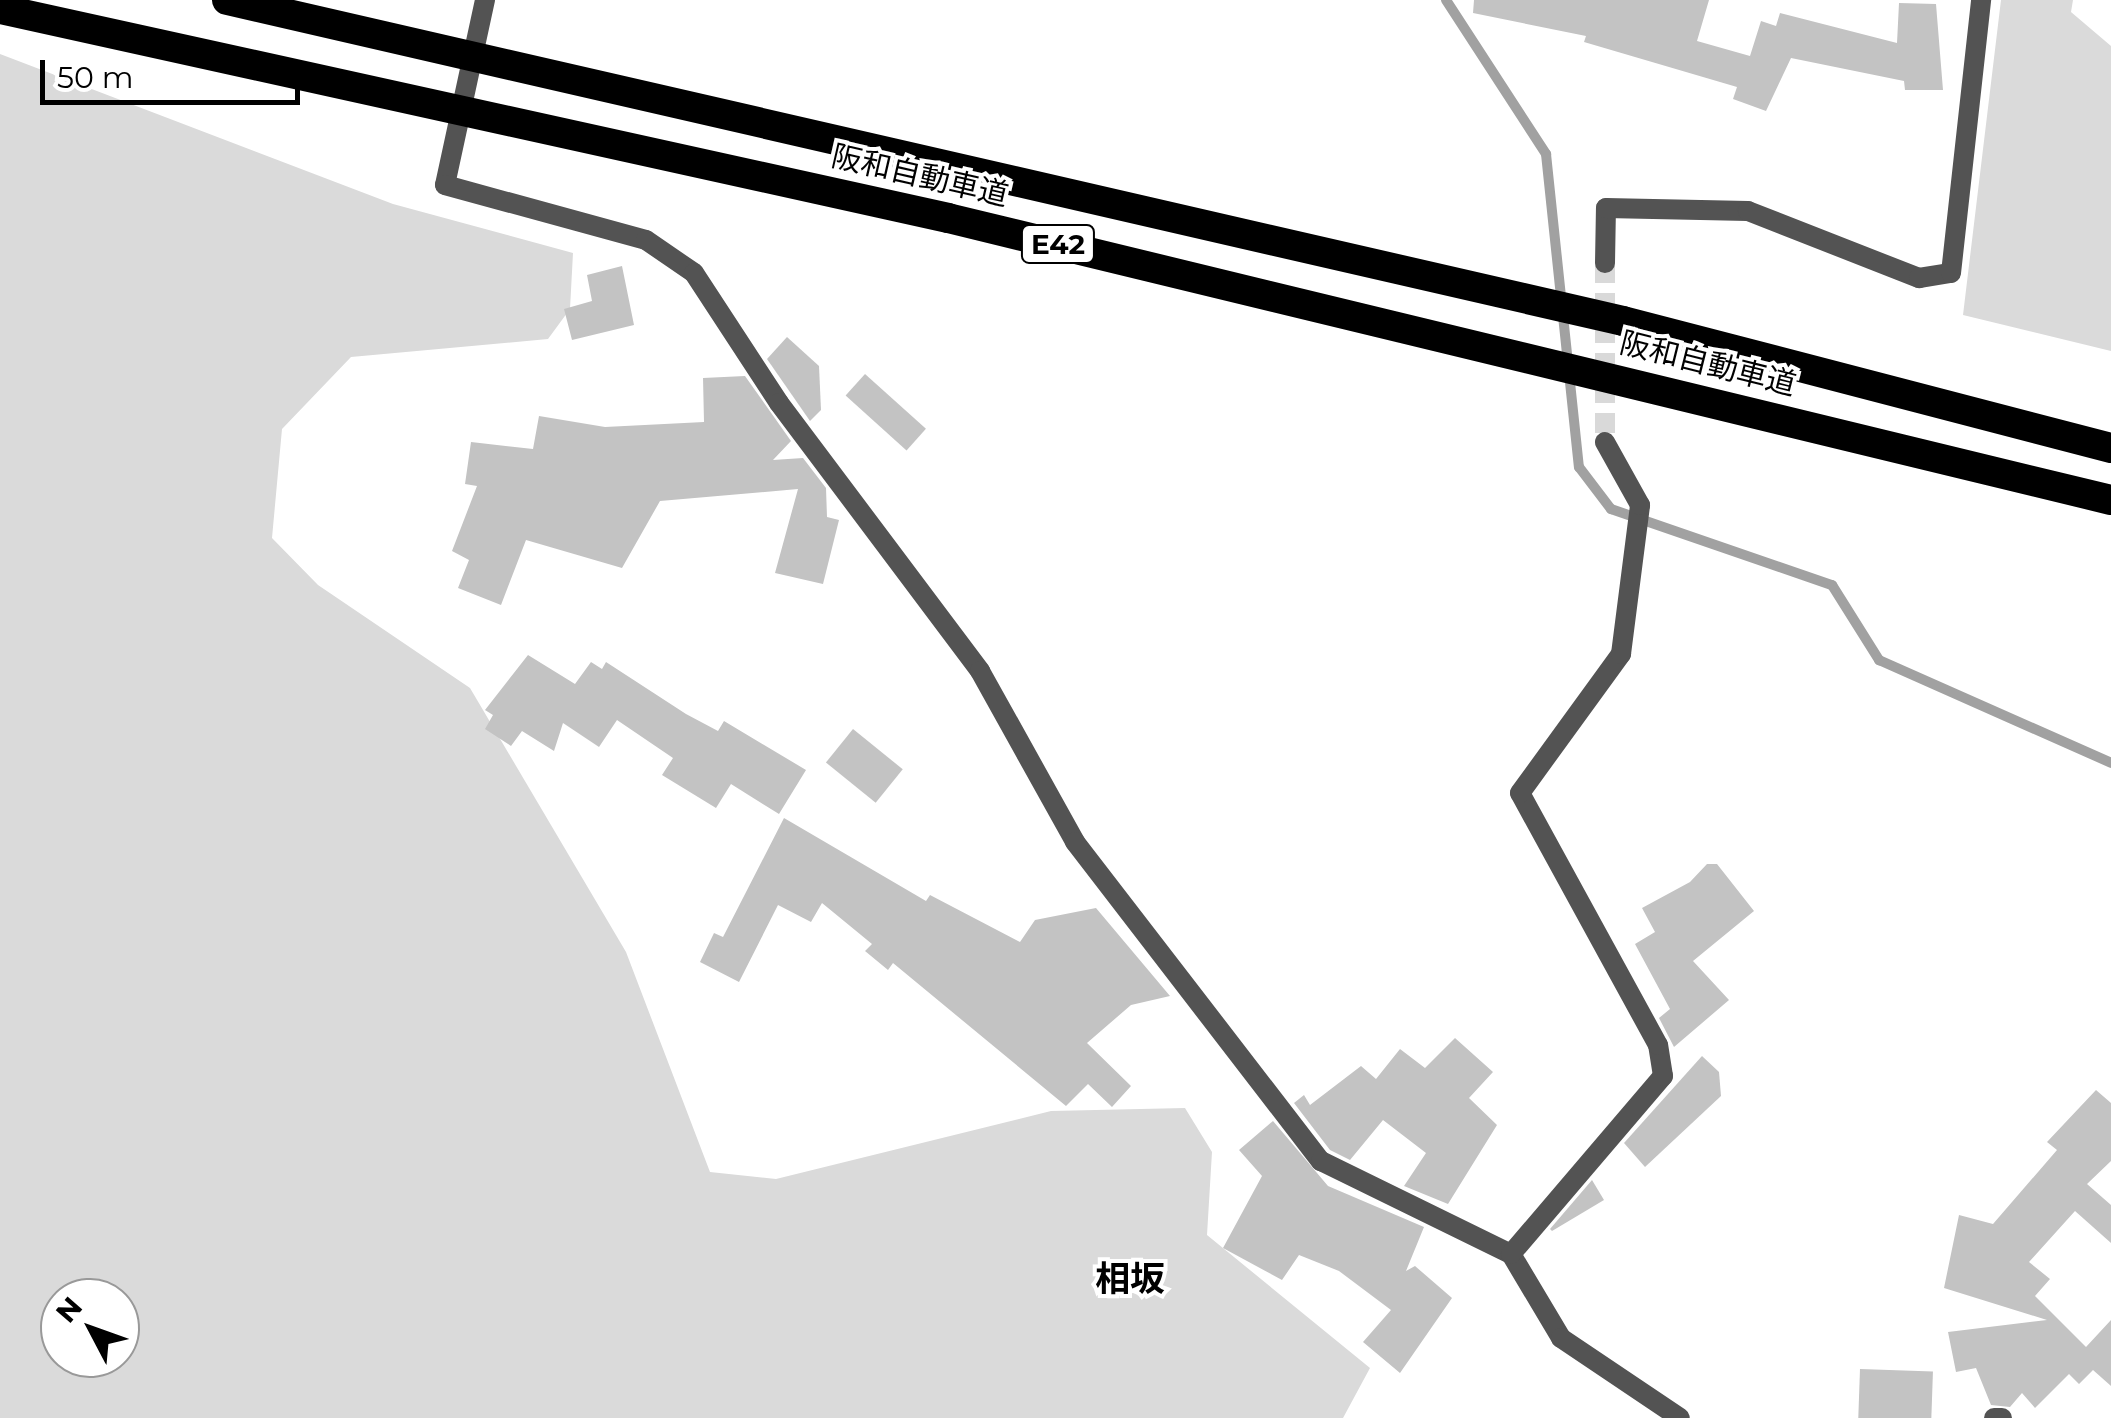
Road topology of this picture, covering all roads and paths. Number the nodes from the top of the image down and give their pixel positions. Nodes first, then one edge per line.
1 (227, 0) edge
2 (485, 0) edge
3 (1981, 0) edge
4 (0, 9) edge
5 (1604, 263) tunnel mouth
6 (1605, 442) tunnel mouth
7 (2111, 448) edge
8 (2111, 500) edge
9 (1510, 1254) junction
10 (1680, 1418) edge
11 (1994, 1418) edge
12 (2002, 1418) edge

1 - 7 highway, 阪和自動車道 / E42
2 - 9 street
3 - 5 street
4 - 8 highway, 阪和自動車道 / E42
6 - 9 street
9 - 10 street
11 - 12 street

